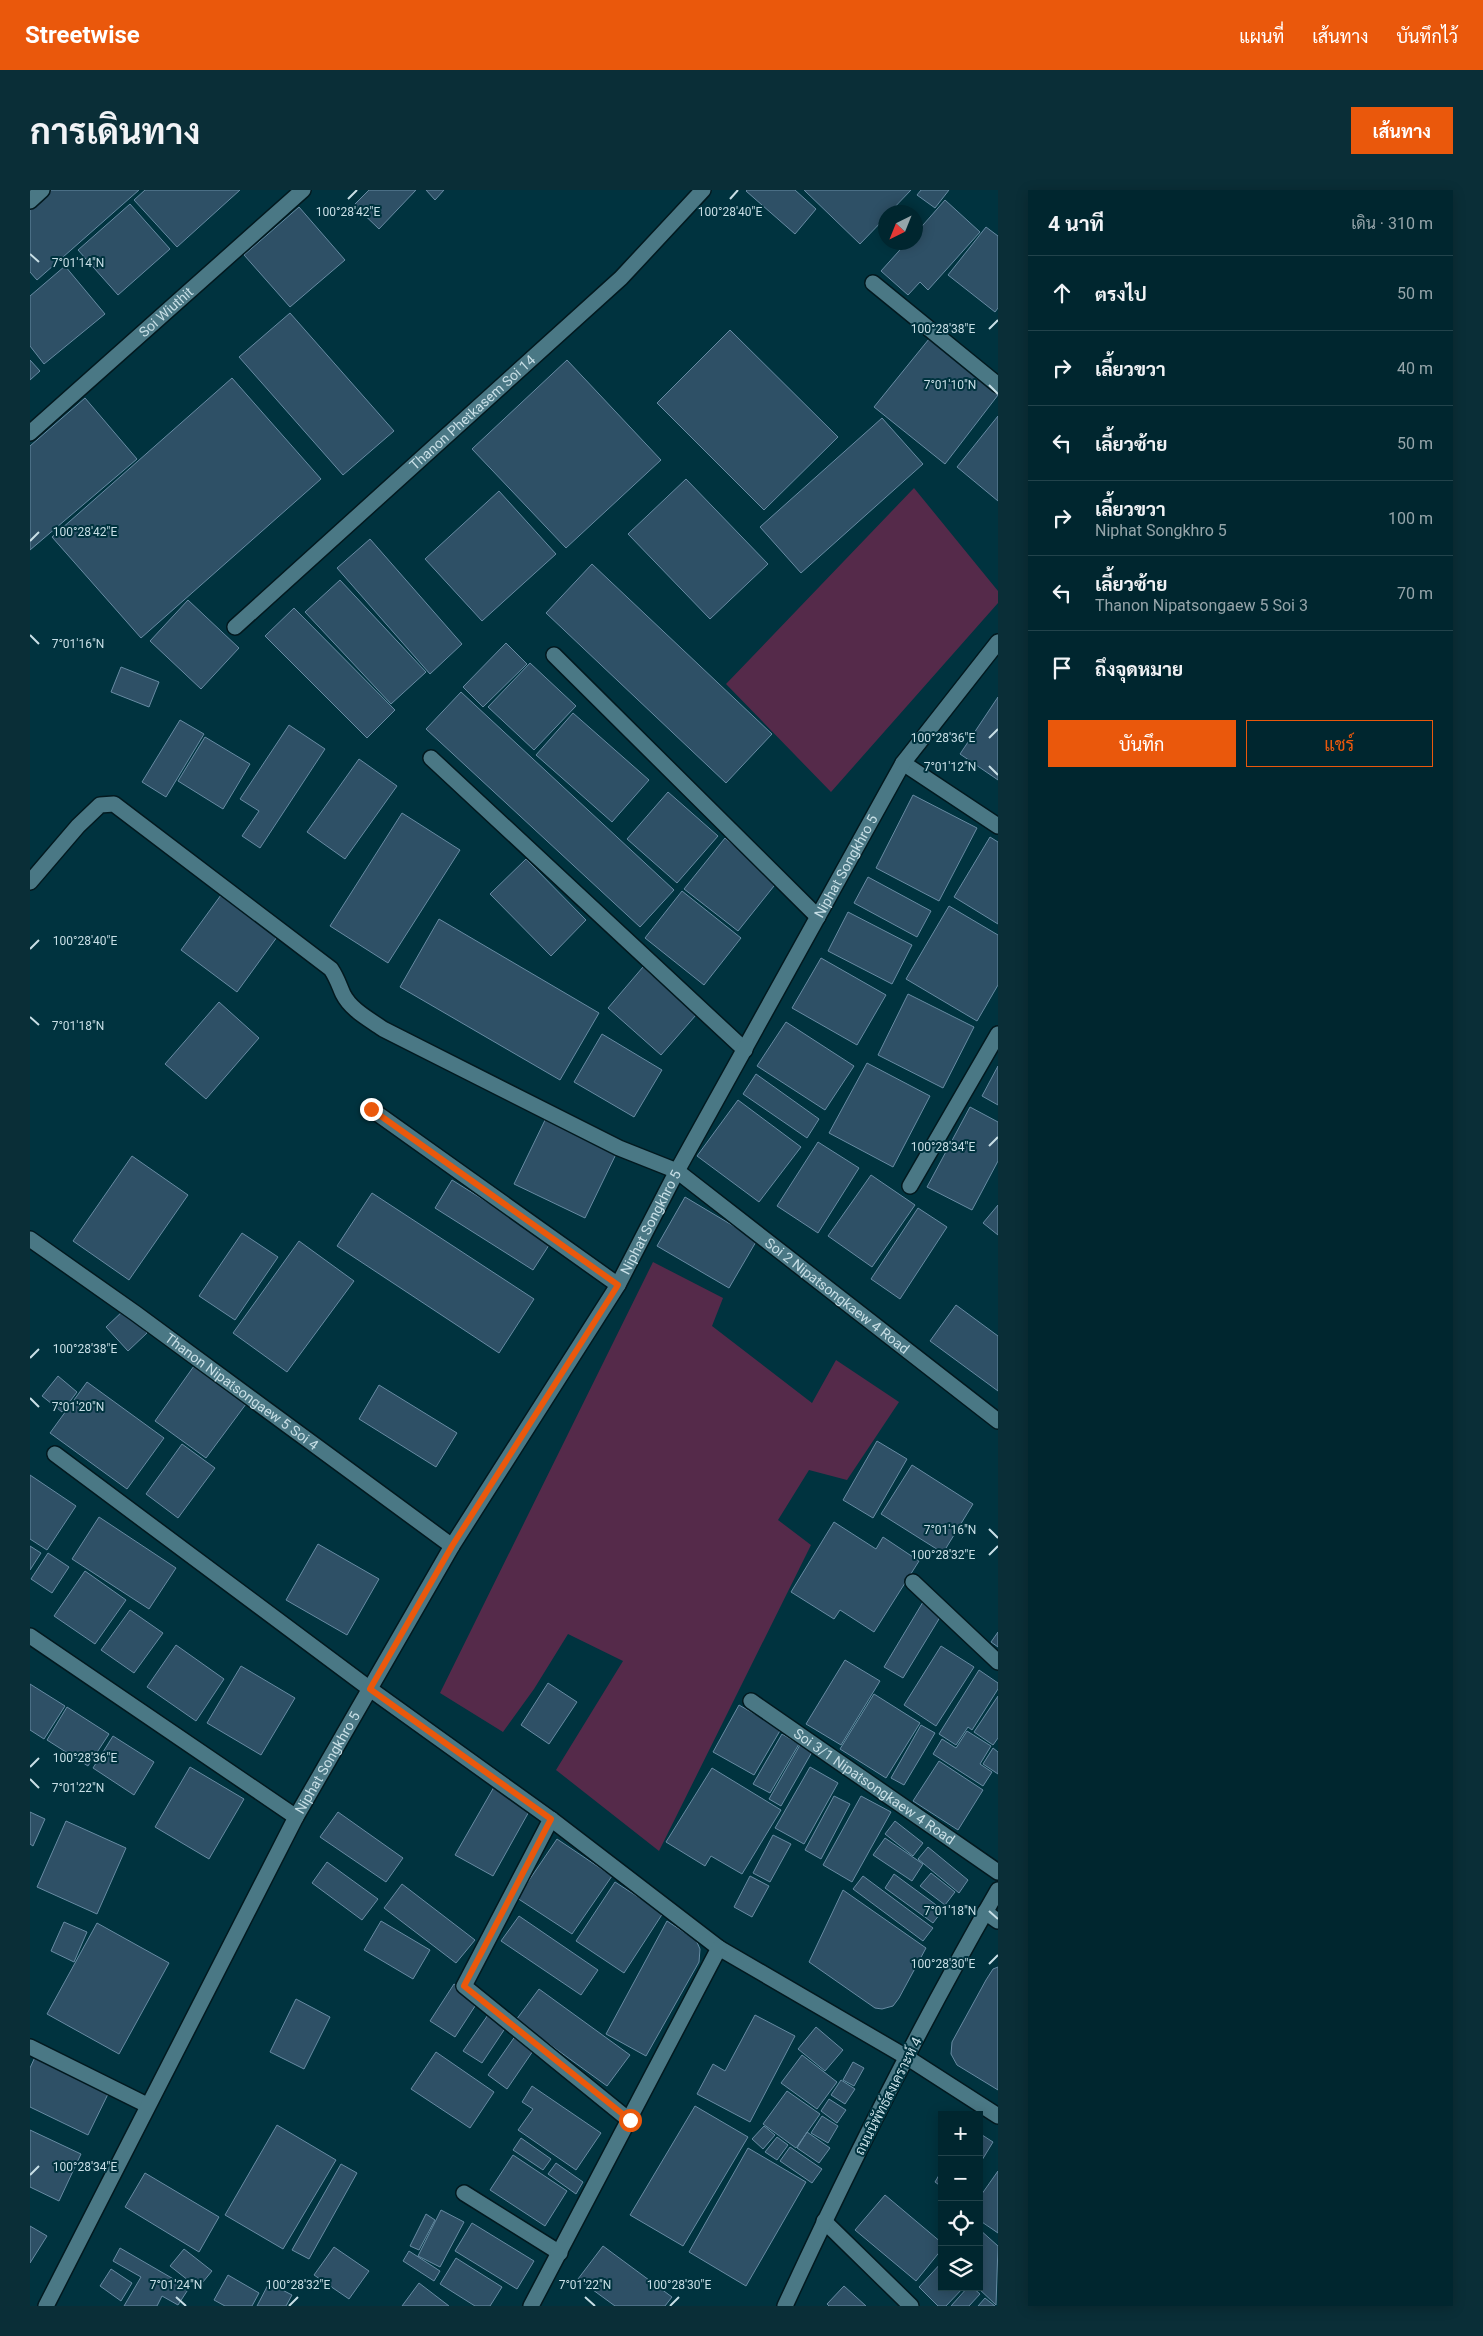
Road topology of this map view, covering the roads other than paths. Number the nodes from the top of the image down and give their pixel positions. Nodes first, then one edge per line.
1 (42, 190) edge
2 (303, 190) edge
3 (704, 190) edge
4 (30, 201) edge
5 (873, 283) dead end
6 (998, 385) edge
7 (30, 433) edge
8 (235, 627) dead end
9 (998, 642) edge
10 (554, 654) dead end
11 (431, 758) dead end
12 (903, 763) junction
13 (998, 826) edge
14 (30, 882) edge
15 (818, 916) junction
16 (998, 1034) edge
17 (745, 1050) junction
18 (371, 1109) dead end
19 (677, 1171) junction
20 (910, 1186) dead end
21 (30, 1240) edge
22 (618, 1285) junction
23 (998, 1421) edge
24 (55, 1454) dead end
25 (452, 1546) junction
26 (913, 1582) dead end
27 (30, 1636) edge
28 (998, 1662) edge
29 (370, 1689) junction
30 (751, 1700) dead end
31 (296, 1817) junction
32 (551, 1819) junction
33 (998, 1872) edge
34 (998, 1890) edge
35 (992, 1917) edge
36 (719, 1948) junction
37 (30, 2047) edge
38 (908, 2058) junction
39 (147, 2105) junction
40 (998, 2116) edge
41 (630, 2120) junction
42 (464, 2193) dead end
43 (824, 2221) junction
44 (560, 2253) junction
45 (46, 2306) edge
46 (532, 2306) edge
47 (785, 2306) edge
48 (912, 2306) edge

1 - 4 street
2 - 7 street, Soi Wiuthit
3 - 8 street, Thanon Phetkasem Soi 14
5 - 6 street
9 - 12 street, Niphat Songkhro 5
10 - 15 street
11 - 17 street
12 - 13 street
12 - 15 street, Niphat Songkhro 5
14 - 19 street, Soi 2 Nipatsongkaew 4 Road
15 - 17 street, Niphat Songkhro 5
16 - 20 street
17 - 19 street, Niphat Songkhro 5
18 - 22 street
19 - 22 street, Niphat Songkhro 5
19 - 23 street, Soi 2 Nipatsongkaew 4 Road
21 - 25 street, Thanon Nipatsongaew 5 Soi 4
22 - 25 street, Niphat Songkhro 5
24 - 29 street
25 - 29 street, Niphat Songkhro 5
26 - 28 street
27 - 31 street
29 - 31 street, Niphat Songkhro 5
29 - 32 street
30 - 33 street, Soi 3/1 Nipatsongkaew 4 Road
31 - 39 street, Niphat Songkhro 5
32 - 36 street
32 - 41 street
34 - 35 street, ถนนนิพัทธ์สงเคราะห์ 4
35 - 38 street, ถนนนิพัทธ์สงเคราะห์ 4
36 - 38 street
36 - 41 street
37 - 39 street
38 - 40 street
38 - 43 street, ถนนนิพัทธ์สงเคราะห์ 4
39 - 45 street, Niphat Songkhro 5
41 - 44 street
42 - 44 street
43 - 47 street, ถนนนิพัทธ์สงเคราะห์ 4
43 - 48 street
44 - 46 street

